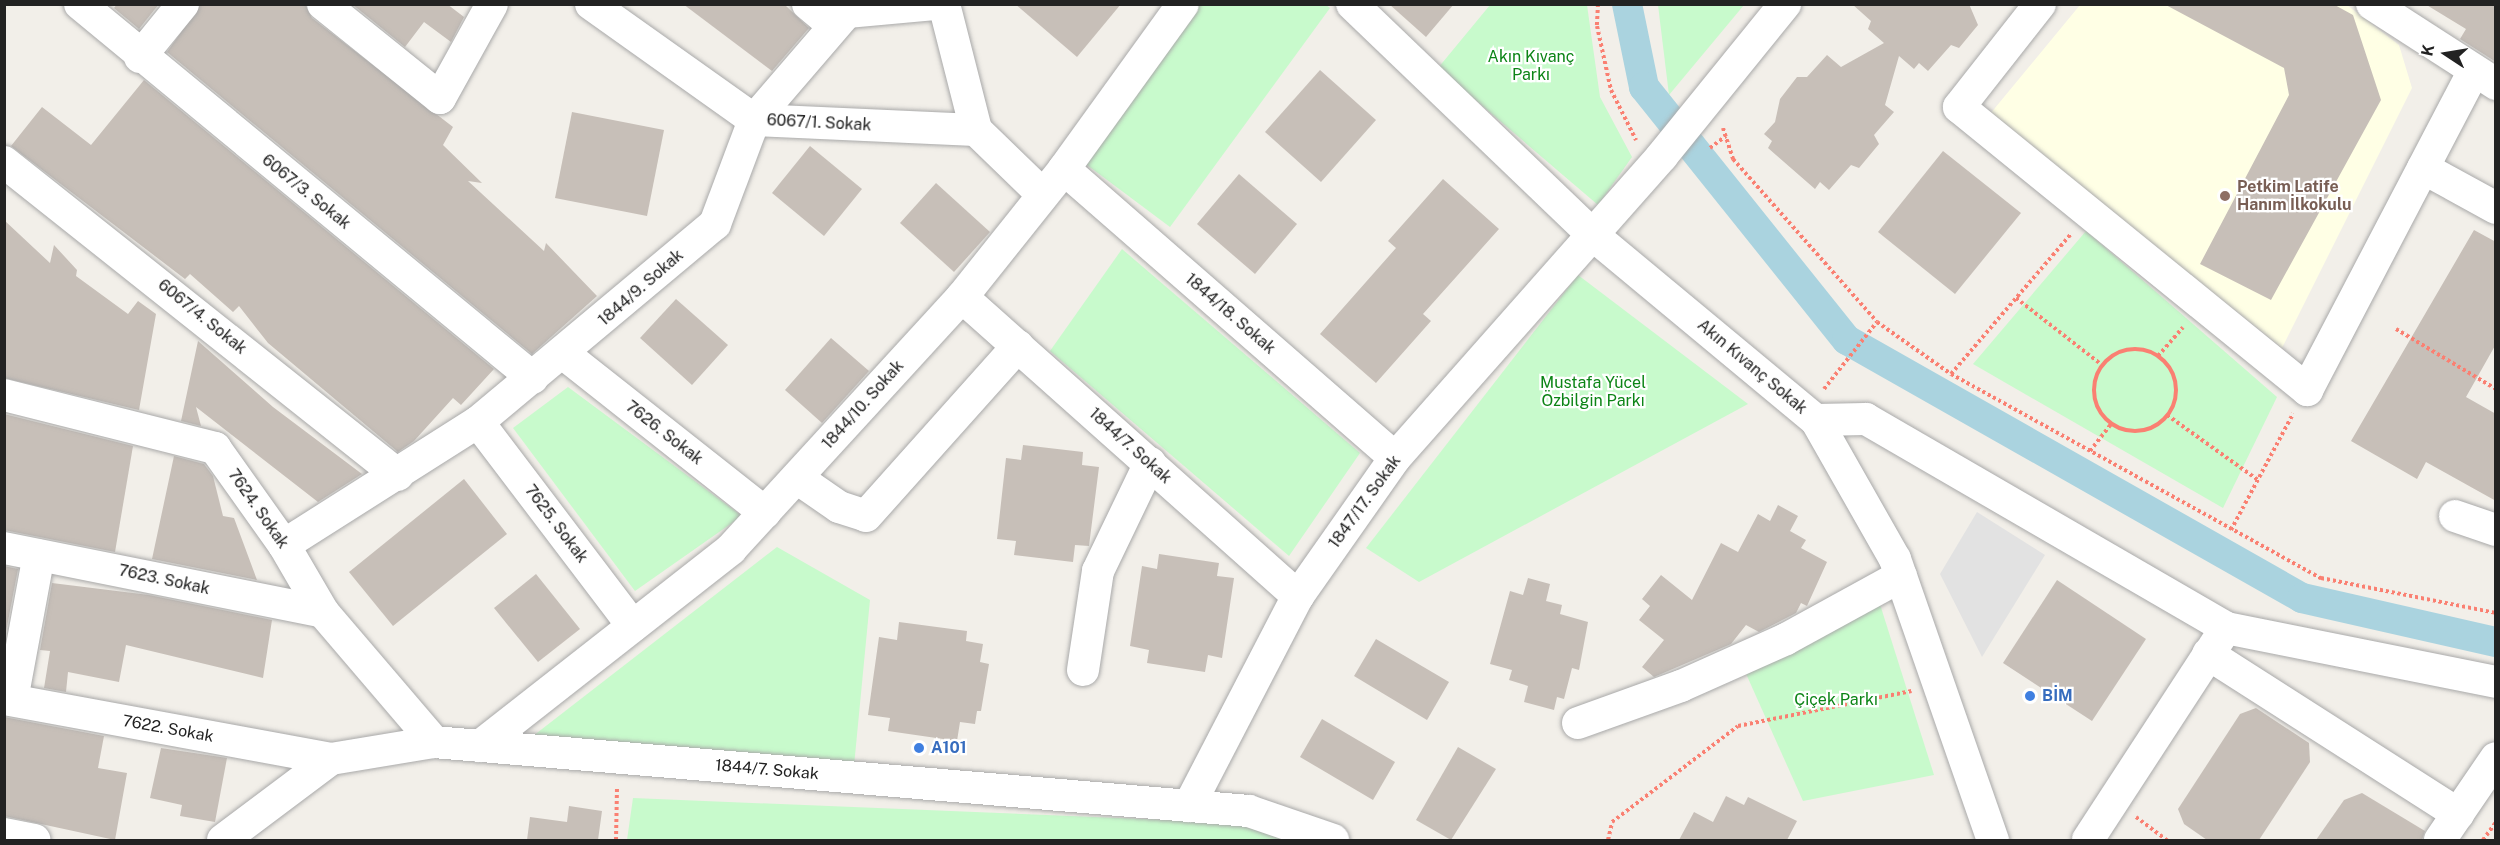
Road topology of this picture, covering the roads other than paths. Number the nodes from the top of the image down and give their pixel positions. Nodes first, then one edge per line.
1 (80, 4) edge
2 (183, 4) edge
3 (323, 4) edge
4 (492, 4) edge
5 (591, 4) edge
6 (808, 4) edge
7 (935, 4) edge
8 (944, 4) edge
9 (1183, 4) edge
10 (1352, 4) edge
11 (1785, 4) edge
12 (2040, 4) edge
13 (2372, 4) edge
14 (833, 25) junction
15 (140, 57) junction
16 (2484, 78) edge
17 (754, 120) junction
18 (976, 130) junction
19 (4, 162) edge
20 (2423, 168) junction
21 (1064, 169) junction
22 (1042, 194) junction
23 (2496, 208) edge
24 (1594, 236) junction
25 (962, 297) junction
26 (1017, 346) junction
27 (564, 354) junction
28 (533, 378) junction
29 (4, 395) edge
30 (1816, 420) junction
31 (478, 422) junction
32 (1395, 458) junction
33 (1150, 463) junction
34 (398, 475) junction
35 (797, 478) junction
36 (765, 513) junction
37 (2455, 516) dead end
38 (2496, 530) edge
39 (285, 545) junction
40 (4, 548) edge
41 (39, 555) junction
42 (1901, 576) junction
43 (1298, 596) junction
44 (323, 612) junction
45 (633, 626) junction
46 (2226, 628) junction
47 (2208, 654) junction
48 (1083, 670) dead end
49 (2496, 682) edge
50 (8, 699) edge
51 (1578, 723) dead end
52 (434, 742) junction
53 (480, 746) junction
54 (2496, 758) edge
55 (331, 759) junction
56 (1189, 806) junction
57 (2458, 814) junction
58 (4, 834) edge
59 (34, 840) edge
60 (223, 840) edge
61 (1333, 840) edge
62 (1993, 840) edge
63 (2088, 840) edge
64 (2440, 840) edge

1 - 15 street, 6067/3. Sokak
2 - 15 street
3 - 4 street
5 - 17 street, 6067/1. Sokak
6 - 14 street
7 - 14 street, 1844/9. Sokak
8 - 18 street
9 - 21 street, 1844/10. Sokak
10 - 24 street, Akın Kıvanç Sokak
11 - 24 street, 1847/17. Sokak
12 - 20 street
13 - 16 street
14 - 17 street, 1844/9. Sokak
15 - 28 street, 6067/3. Sokak
16 - 20 street
17 - 18 street, 6067/1. Sokak
17 - 27 street, 1844/9. Sokak
18 - 22 street
19 - 34 street, 6067/4. Sokak
20 - 23 street
21 - 22 street, 1844/10. Sokak
21 - 32 street, 1844/18. Sokak
22 - 25 street, 1844/10. Sokak
24 - 30 street, Akın Kıvanç Sokak
24 - 32 street, 1847/17. Sokak
25 - 26 street, 1844/7. Sokak
25 - 35 street, 1844/10. Sokak
26 - 33 street, 1844/7. Sokak
26 - 35 street
27 - 28 street, 1844/9. Sokak
27 - 36 street, 7626. Sokak
28 - 31 street, 1844/9. Sokak
29 - 39 street, 7624. Sokak
30 - 42 street, Akın Kıvanç Sokak
30 - 46 street
31 - 34 street, 1844/9. Sokak
31 - 45 street, 7625. Sokak
32 - 43 street, 1847/17. Sokak
33 - 43 street, 1844/7. Sokak
33 - 48 street
34 - 39 street, 1844/9. Sokak
35 - 36 street, 1844/10. Sokak
36 - 45 street, 1844/10. Sokak
37 - 38 street
39 - 44 street, 7624. Sokak
40 - 41 street, 7623. Sokak
41 - 44 street, 7623. Sokak
41 - 50 street
42 - 51 street
42 - 62 street, Akın Kıvanç Sokak
43 - 56 street, 1847/17. Sokak
44 - 52 street, 7624. Sokak
45 - 53 street, 1844/10. Sokak
46 - 47 street
46 - 49 street
47 - 57 street
47 - 63 street
50 - 55 street, 7622. Sokak
52 - 53 street, 1844/7. Sokak
52 - 55 street, 1844/7. Sokak
53 - 56 street, 1844/7. Sokak
54 - 57 street
55 - 60 street, 1844/7. Sokak
56 - 61 street, 1844/7. Sokak
57 - 64 street
58 - 59 street

